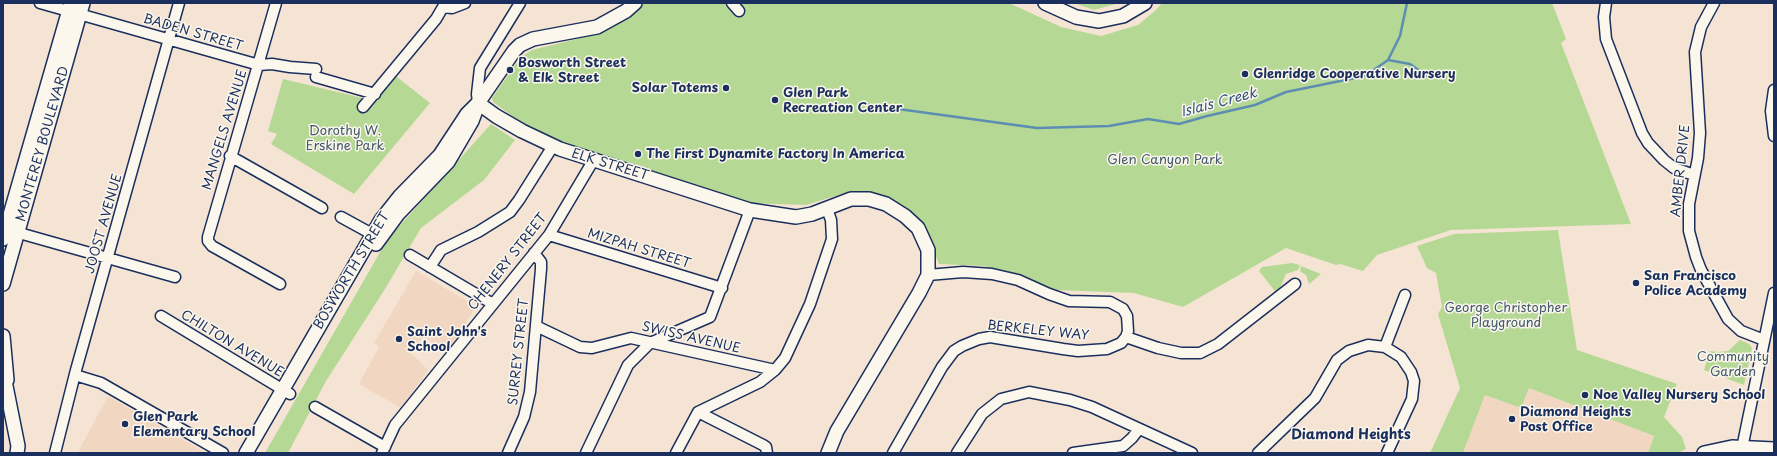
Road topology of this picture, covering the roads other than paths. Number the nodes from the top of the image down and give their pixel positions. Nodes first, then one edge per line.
1 (40, 3) edge
2 (179, 3) edge
3 (276, 3) edge
4 (465, 3) edge
5 (520, 3) edge
6 (635, 3) edge
7 (732, 3) edge
8 (1045, 3) edge
9 (1145, 3) edge
10 (1606, 3) edge
11 (1714, 3) edge
12 (443, 5) edge
13 (76, 8) edge
14 (739, 11) dead end
15 (169, 40) junction
16 (258, 65) junction
17 (1774, 90) edge
18 (375, 94) junction
19 (478, 103) junction
20 (364, 107) dead end
21 (490, 112) junction
22 (1774, 136) edge
23 (552, 146) junction
24 (230, 156) junction
25 (593, 161) junction
26 (448, 162) junction
27 (1694, 175) junction
28 (322, 208) dead end
29 (827, 209) junction
30 (750, 210) junction
31 (341, 217) dead end
32 (9, 234) edge
33 (372, 234) junction
34 (549, 235) junction
35 (534, 253) junction
36 (410, 255) dead end
37 (108, 258) junction
38 (430, 267) junction
39 (928, 275) junction
40 (175, 277) dead end
41 (3, 284) edge
42 (280, 284) dead end
43 (1295, 284) dead end
44 (722, 288) junction
45 (1774, 293) edge
46 (1405, 295) dead end
47 (493, 304) junction
48 (161, 316) dead end
49 (536, 326) junction
50 (3, 336) edge
51 (1126, 337) junction
52 (1764, 340) junction
53 (650, 343) junction
54 (1385, 347) junction
55 (3, 370) edge
56 (775, 370) junction
57 (75, 375) junction
58 (286, 392) junction
59 (7, 394) junction
60 (315, 407) dead end
61 (698, 412) junction
62 (1139, 429) junction
63 (1774, 449) edge
64 (383, 450) edge
65 (1741, 450) edge
66 (19, 451) edge
67 (55, 453) edge
68 (223, 453) edge
69 (246, 453) edge
70 (256, 453) edge
71 (508, 453) edge
72 (586, 453) edge
73 (676, 453) edge
74 (767, 453) edge
75 (828, 453) edge
76 (893, 453) edge
77 (957, 453) edge
78 (1073, 453) edge
79 (1192, 453) edge
80 (1258, 453) edge
81 (1387, 453) edge
82 (1704, 453) edge

1 - 13 street, BADEN STREET
2 - 15 street, JOOST AVENUE
3 - 16 street, MANGELS AVENUE
4 - 12 street
5 - 19 street
6 - 19 main road, BOSWORTH STREET
7 - 14 street
8 - 9 main road
10 - 27 street
11 - 27 street, AMBER DRIVE
12 - 18 street
13 - 15 street, BADEN STREET
13 - 32 main road, MONTEREY BOULEVARD
15 - 16 street, BADEN STREET
15 - 37 street, JOOST AVENUE
16 - 18 street, BADEN STREET
16 - 24 street, MANGELS AVENUE
17 - 22 street
18 - 20 street
19 - 21 main road, ELK STREET
19 - 26 main road, BOSWORTH STREET
19 - 33 main road, BOSWORTH STREET
21 - 23 main road, ELK STREET
21 - 26 main road
23 - 25 main road, ELK STREET
23 - 38 street
24 - 28 street
24 - 42 street, MANGELS AVENUE
25 - 30 main road, ELK STREET
25 - 34 street, CHENERY STREET
26 - 58 main road, BOSWORTH STREET
27 - 52 street, AMBER DRIVE
29 - 30 main road, ELK STREET
29 - 39 main road, ELK STREET
29 - 56 street
30 - 44 street
31 - 33 street
32 - 37 street
32 - 41 main road, MONTEREY BOULEVARD
33 - 58 main road, BOSWORTH STREET
34 - 35 street, CHENERY STREET
34 - 44 street, MIZPAH STREET
35 - 47 street, CHENERY STREET
35 - 49 street, SURREY STREET
36 - 38 street
37 - 40 street
37 - 57 street, JOOST AVENUE
38 - 47 street
39 - 51 street
39 - 75 main road
43 - 51 street
44 - 53 street
45 - 52 street
46 - 54 street
47 - 64 street, CHENERY STREET
48 - 58 street, CHILTON AVENUE
49 - 53 street, SWISS AVENUE
49 - 71 street, SURREY STREET
50 - 59 main road
51 - 76 street, BERKELEY WAY
52 - 65 street
53 - 56 street, SWISS AVENUE
53 - 72 street
54 - 80 street
54 - 81 street
55 - 59 main road
56 - 61 street
57 - 67 street, JOOST AVENUE
57 - 68 street
58 - 69 main road, BOSWORTH STREET
58 - 70 main road, BOSWORTH STREET
59 - 66 main road
60 - 64 street
61 - 73 street
61 - 74 street
62 - 77 street
62 - 78 street
62 - 79 street
63 - 65 main road
65 - 82 main road

